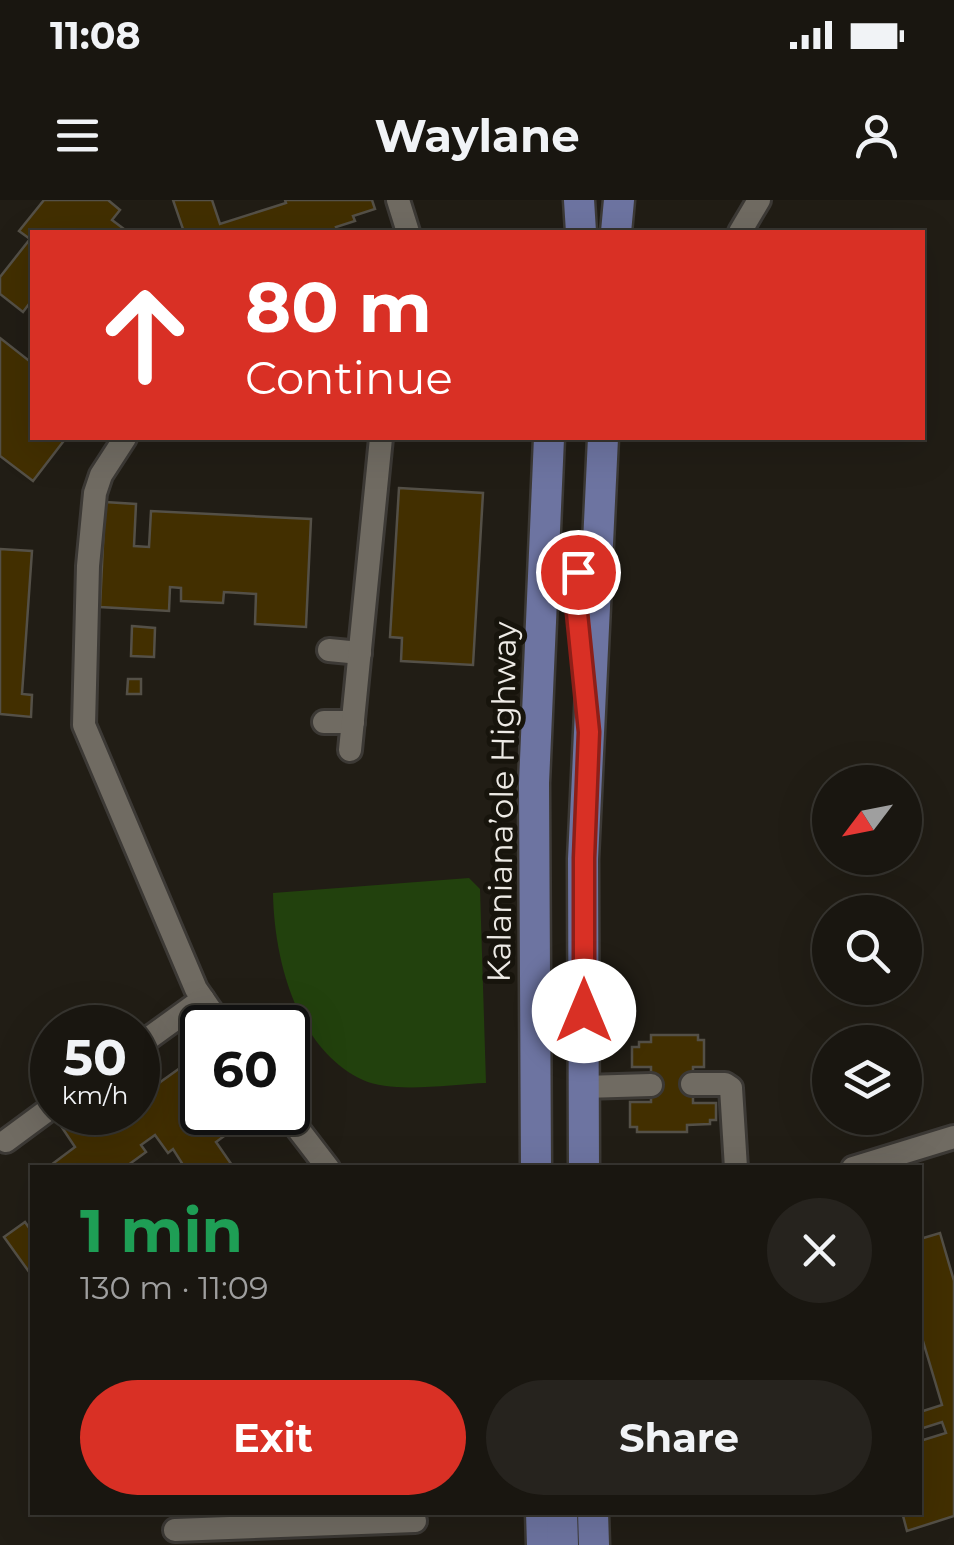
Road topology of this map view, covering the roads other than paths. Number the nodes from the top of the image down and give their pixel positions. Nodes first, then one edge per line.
1 (398, 200) edge
2 (566, 200) edge
3 (579, 200) edge
4 (619, 200) edge
5 (759, 200) edge
6 (407, 230) edge
7 (564, 230) edge
8 (581, 230) edge
9 (616, 230) edge
10 (741, 230) edge
11 (124, 440) edge
12 (381, 440) edge
13 (549, 440) edge
14 (585, 440) edge
15 (603, 440) edge
16 (620, 440) edge
17 (596, 583) junction
18 (329, 650) dead end
19 (360, 652) junction
20 (324, 722) dead end
21 (353, 722) junction
22 (589, 732) junction
23 (350, 750) dead end
24 (534, 783) junction
25 (203, 999) junction
26 (207, 1005) edge
27 (160, 1030) edge
28 (692, 1084) dead end
29 (651, 1085) dead end
30 (584, 1087) junction
31 (30, 1123) edge
32 (303, 1135) edge
33 (954, 1138) edge
34 (6, 1141) dead end
35 (326, 1165) edge
36 (536, 1165) edge
37 (554, 1165) edge
38 (584, 1165) edge
39 (736, 1165) edge
40 (864, 1165) edge
41 (542, 1515) edge
42 (562, 1515) edge
43 (593, 1515) edge
44 (415, 1526) edge
45 (175, 1529) edge
46 (542, 1545) edge
47 (564, 1545) edge
48 (594, 1545) edge

1 - 6 street
2 - 7 main road
3 - 8 main road
4 - 9 main road
5 - 10 street
11 - 25 street
12 - 19 street
13 - 24 main road, Kalaniana’ole Highway
14 - 22 main road
15 - 17 main road
16 - 17 main road
17 - 22 main road
18 - 19 street
19 - 21 street
20 - 21 street
21 - 23 street
22 - 30 main road
24 - 36 main road, Kalaniana’ole Highway
24 - 37 main road
25 - 26 street
25 - 27 street
28 - 39 street
29 - 30 street
30 - 38 main road
31 - 34 street
32 - 35 street
33 - 40 street
41 - 46 main road
42 - 47 main road
43 - 48 main road
44 - 45 street

